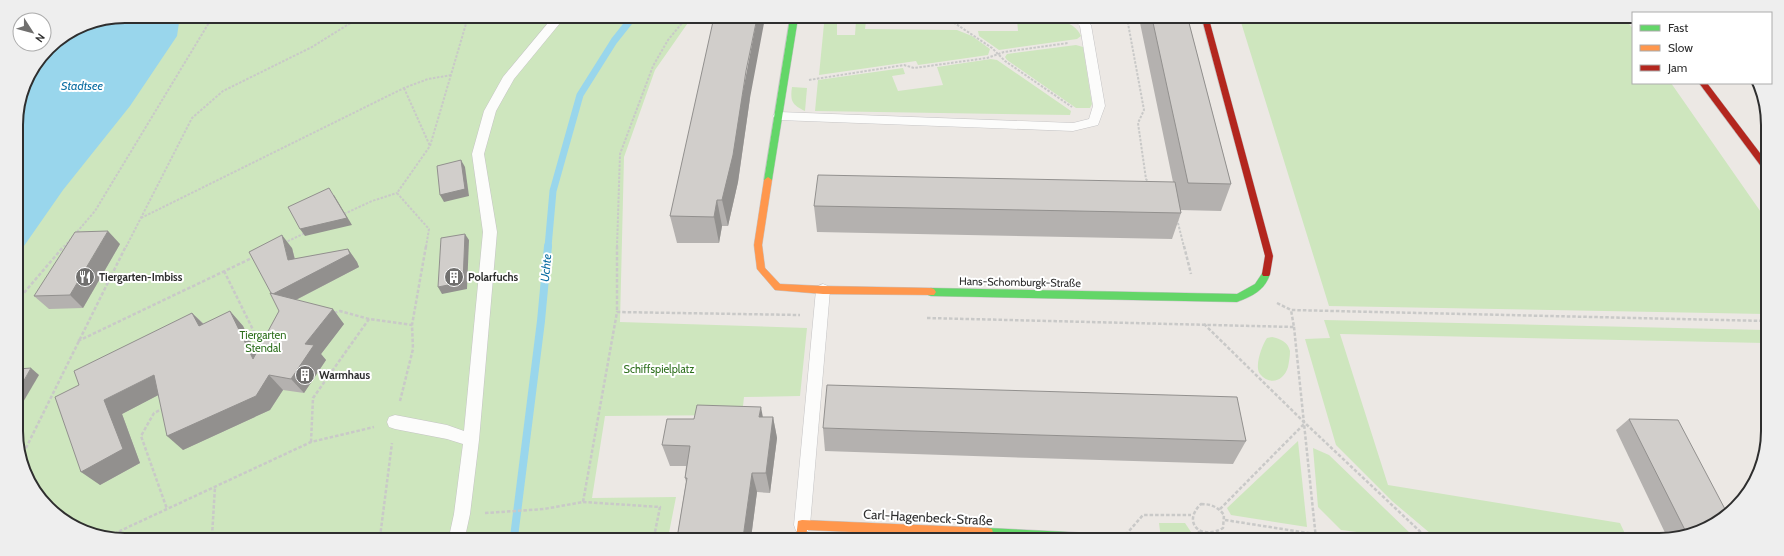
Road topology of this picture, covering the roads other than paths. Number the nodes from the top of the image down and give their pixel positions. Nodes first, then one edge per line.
1 (554, 23) edge
2 (793, 23) edge
3 (1082, 23) edge
4 (1206, 23) edge
5 (1704, 84) edge
6 (779, 116) junction
7 (1761, 160) edge
8 (823, 290) junction
9 (395, 422) road end
10 (471, 440) junction
11 (802, 531) edge
12 (457, 533) edge
13 (884, 533) edge

1 - 10 lane
2 - 6 street, Hans-Schomburgk-Straße
3 - 6 lane
4 - 8 street, Hans-Schomburgk-Straße
5 - 7 street
6 - 8 street, Hans-Schomburgk-Straße
8 - 11 lane
9 - 10 lane
10 - 12 lane
11 - 13 street, Carl-Hagenbeck-Straße

